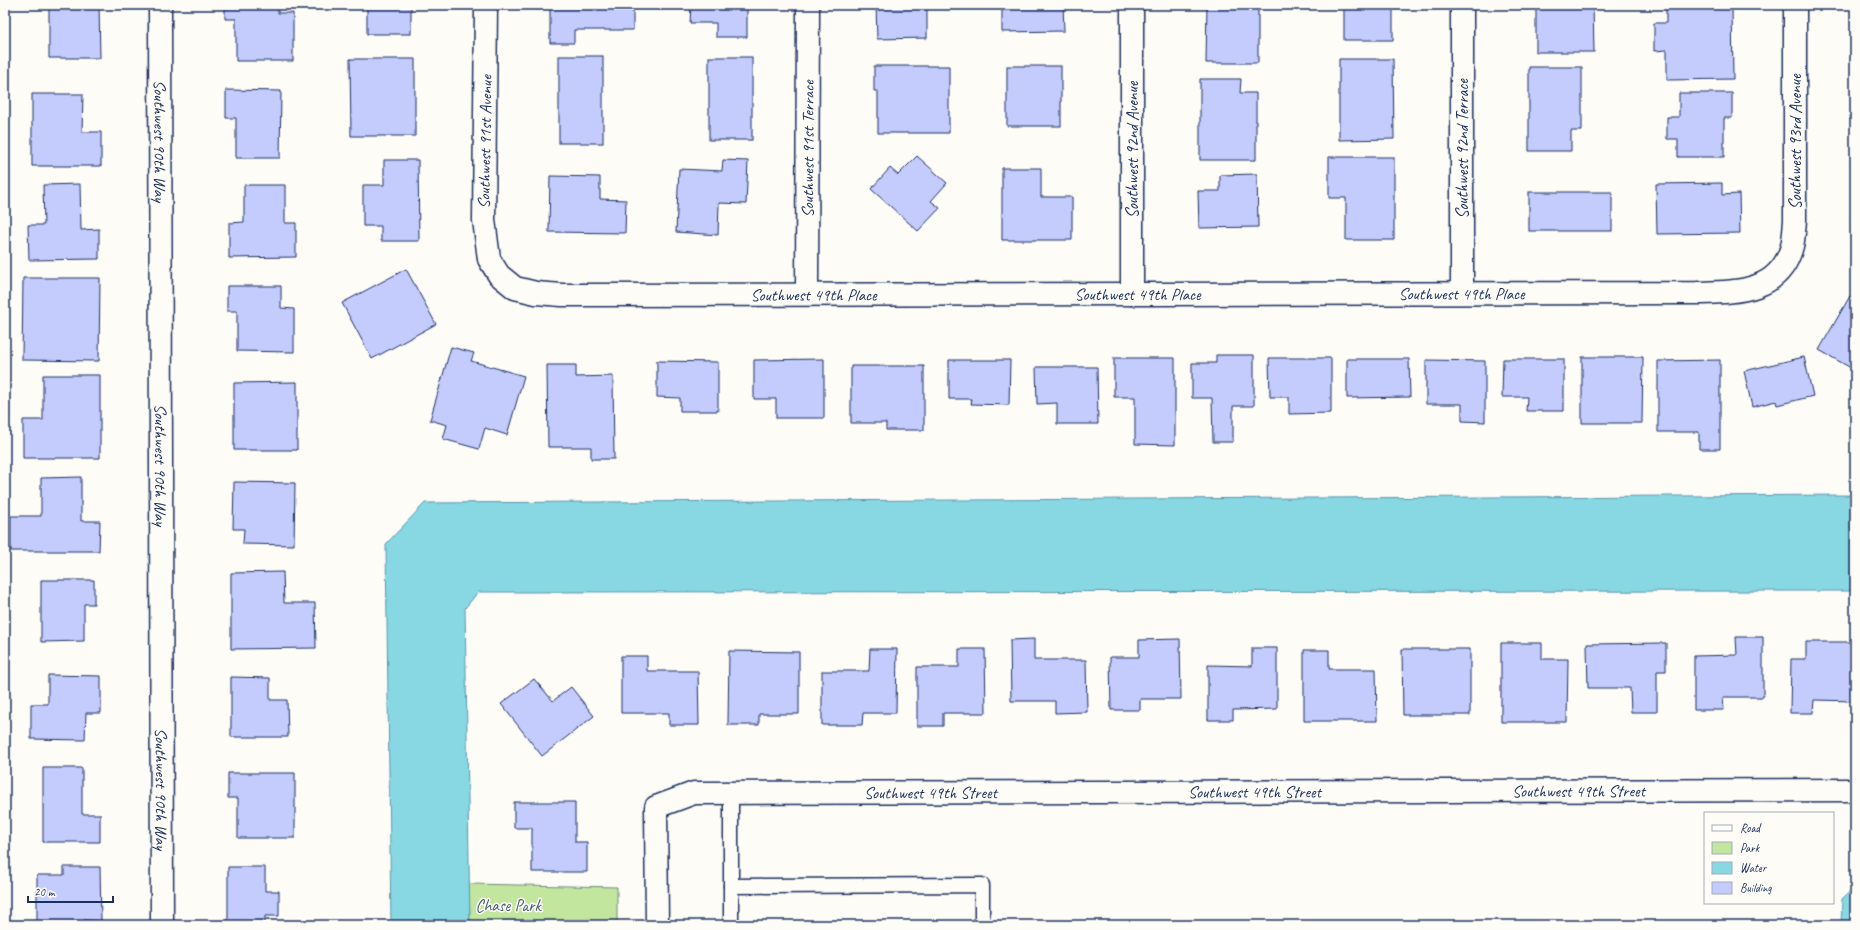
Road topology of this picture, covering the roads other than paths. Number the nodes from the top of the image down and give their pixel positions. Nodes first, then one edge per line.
1 (160, 5) edge
2 (486, 5) edge
3 (808, 5) edge
4 (1132, 5) edge
5 (1462, 5) edge
6 (1795, 5) edge
7 (1776, 274) joint
8 (499, 275) joint
9 (1462, 292) junction
10 (807, 294) junction
11 (1132, 294) junction
12 (1855, 790) edge
13 (731, 793) junction
14 (731, 886) junction
15 (162, 925) edge
16 (657, 925) edge
17 (731, 925) edge
18 (982, 925) edge

1 - 15 street, Southwest 90th Way
2 - 8 street, Southwest 91st Avenue
3 - 10 street, Southwest 91st Terrace
4 - 11 street, Southwest 92nd Avenue
5 - 9 street, Southwest 92nd Terrace
6 - 7 street, Southwest 93rd Avenue
7 - 9 street, Southwest 49th Place
8 - 10 street, Southwest 49th Place
9 - 11 street, Southwest 49th Place
10 - 11 street, Southwest 49th Place
12 - 13 street, Southwest 49th Street
13 - 14 lane
13 - 16 street, Southwest 49th Street
14 - 17 lane
14 - 18 lane

